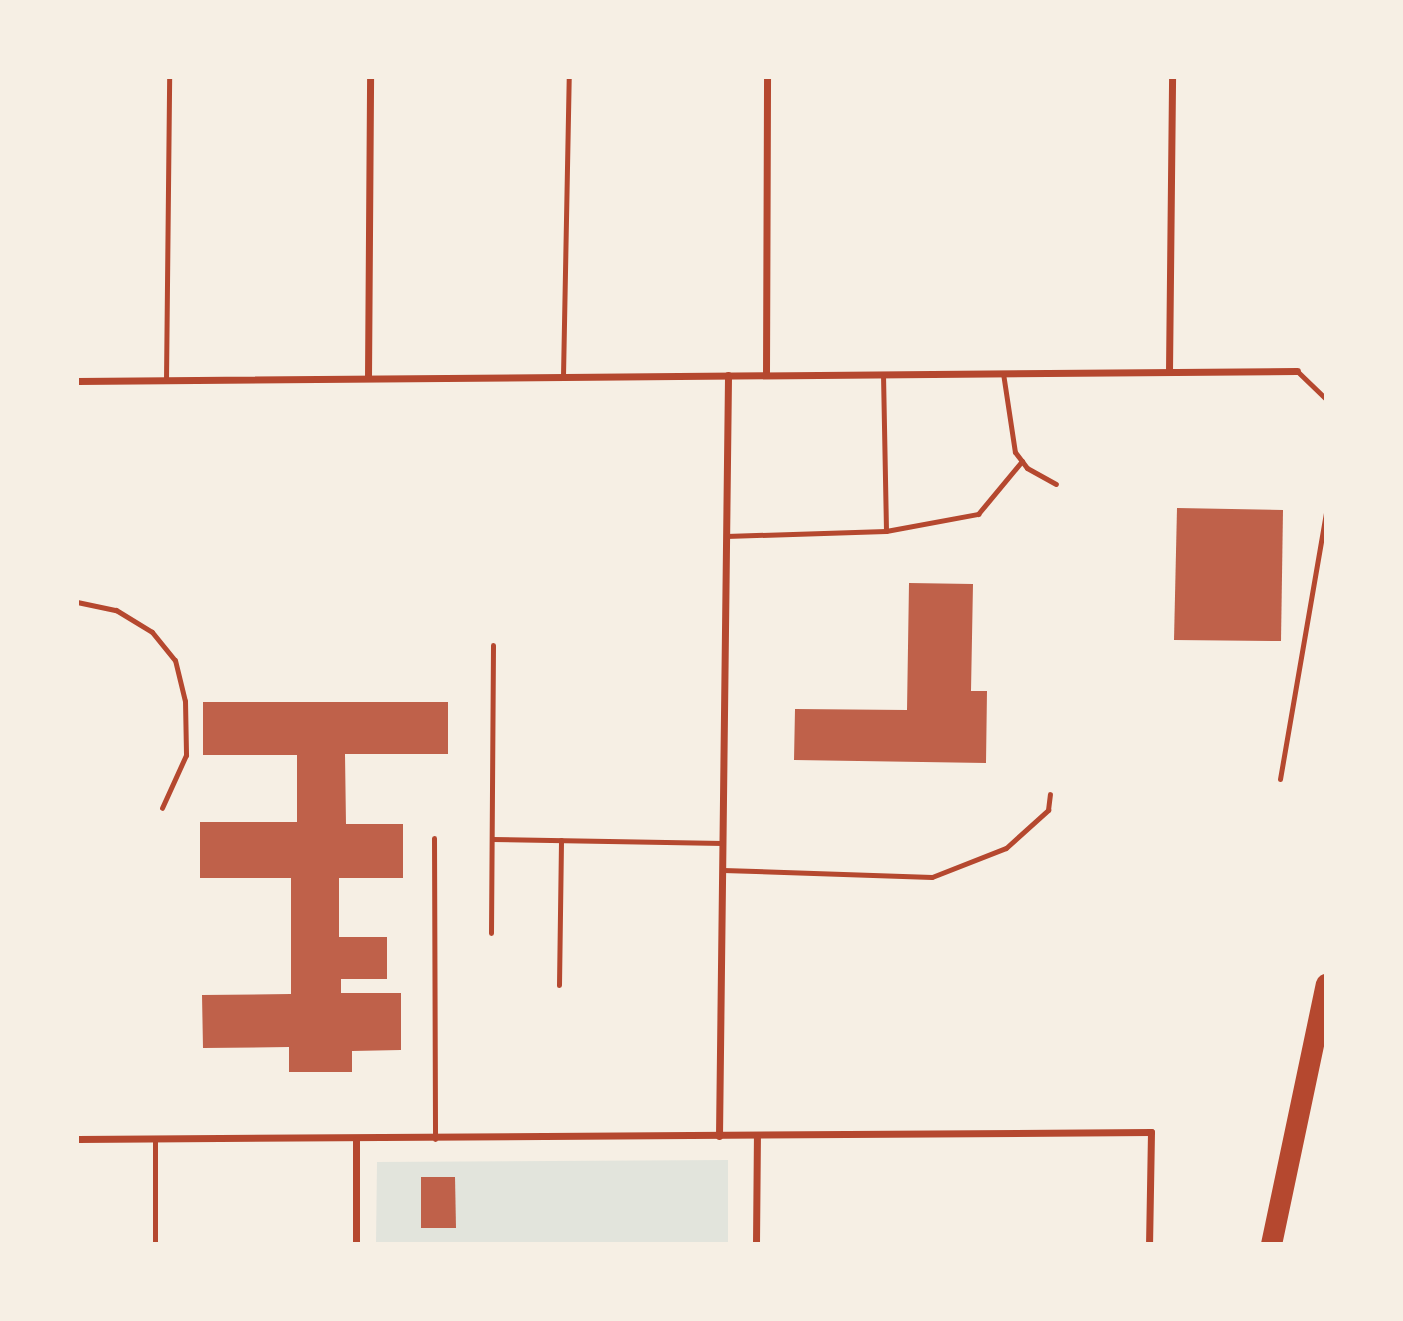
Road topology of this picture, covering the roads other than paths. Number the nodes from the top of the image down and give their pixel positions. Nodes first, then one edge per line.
1 (169, 77) edge
2 (370, 77) edge
3 (569, 77) edge
4 (766, 77) edge
5 (1172, 77) edge
6 (1297, 371) joint
7 (1169, 372) junction
8 (1003, 373) junction
9 (883, 374) junction
10 (728, 375) junction
11 (766, 375) junction
12 (563, 376) junction
13 (368, 378) junction
14 (77, 380) edge
15 (166, 380) junction
16 (1326, 399) edge
17 (1022, 461) junction
18 (1056, 484) dead end
19 (1326, 512) edge
20 (886, 531) junction
21 (726, 537) junction
22 (77, 601) edge
23 (493, 645) dead end
24 (1280, 779) dead end
25 (1050, 794) dead end
26 (162, 808) dead end
27 (434, 838) dead end
28 (492, 839) junction
29 (561, 840) junction
30 (723, 843) junction
31 (723, 870) junction
32 (491, 933) dead end
33 (1326, 984) edge
34 (559, 985) dead end
35 (719, 1136) junction
36 (757, 1136) junction
37 (77, 1139) edge
38 (155, 1139) junction
39 (435, 1139) junction
40 (356, 1140) junction
41 (155, 1244) edge
42 (355, 1244) edge
43 (756, 1244) edge
44 (1149, 1244) edge
45 (1271, 1244) edge

1 - 15 lane
2 - 13 street
3 - 12 lane
4 - 11 street
5 - 7 street
6 - 7 street
6 - 16 lane
7 - 8 street
8 - 9 street
8 - 17 lane
9 - 11 street
9 - 20 lane
10 - 11 street
10 - 12 street
10 - 21 street
12 - 13 street
13 - 15 street
14 - 15 street
17 - 18 lane
17 - 20 lane
19 - 24 lane
20 - 21 lane
21 - 30 street
22 - 26 lane
23 - 28 lane
25 - 31 lane
27 - 39 lane
28 - 29 lane
28 - 32 lane
29 - 30 lane
29 - 34 lane
30 - 31 street
31 - 35 street
33 - 45 highway
35 - 36 street
35 - 39 street
36 - 43 street
36 - 44 street
37 - 38 street
38 - 40 street
38 - 41 lane
39 - 40 street
40 - 42 street

